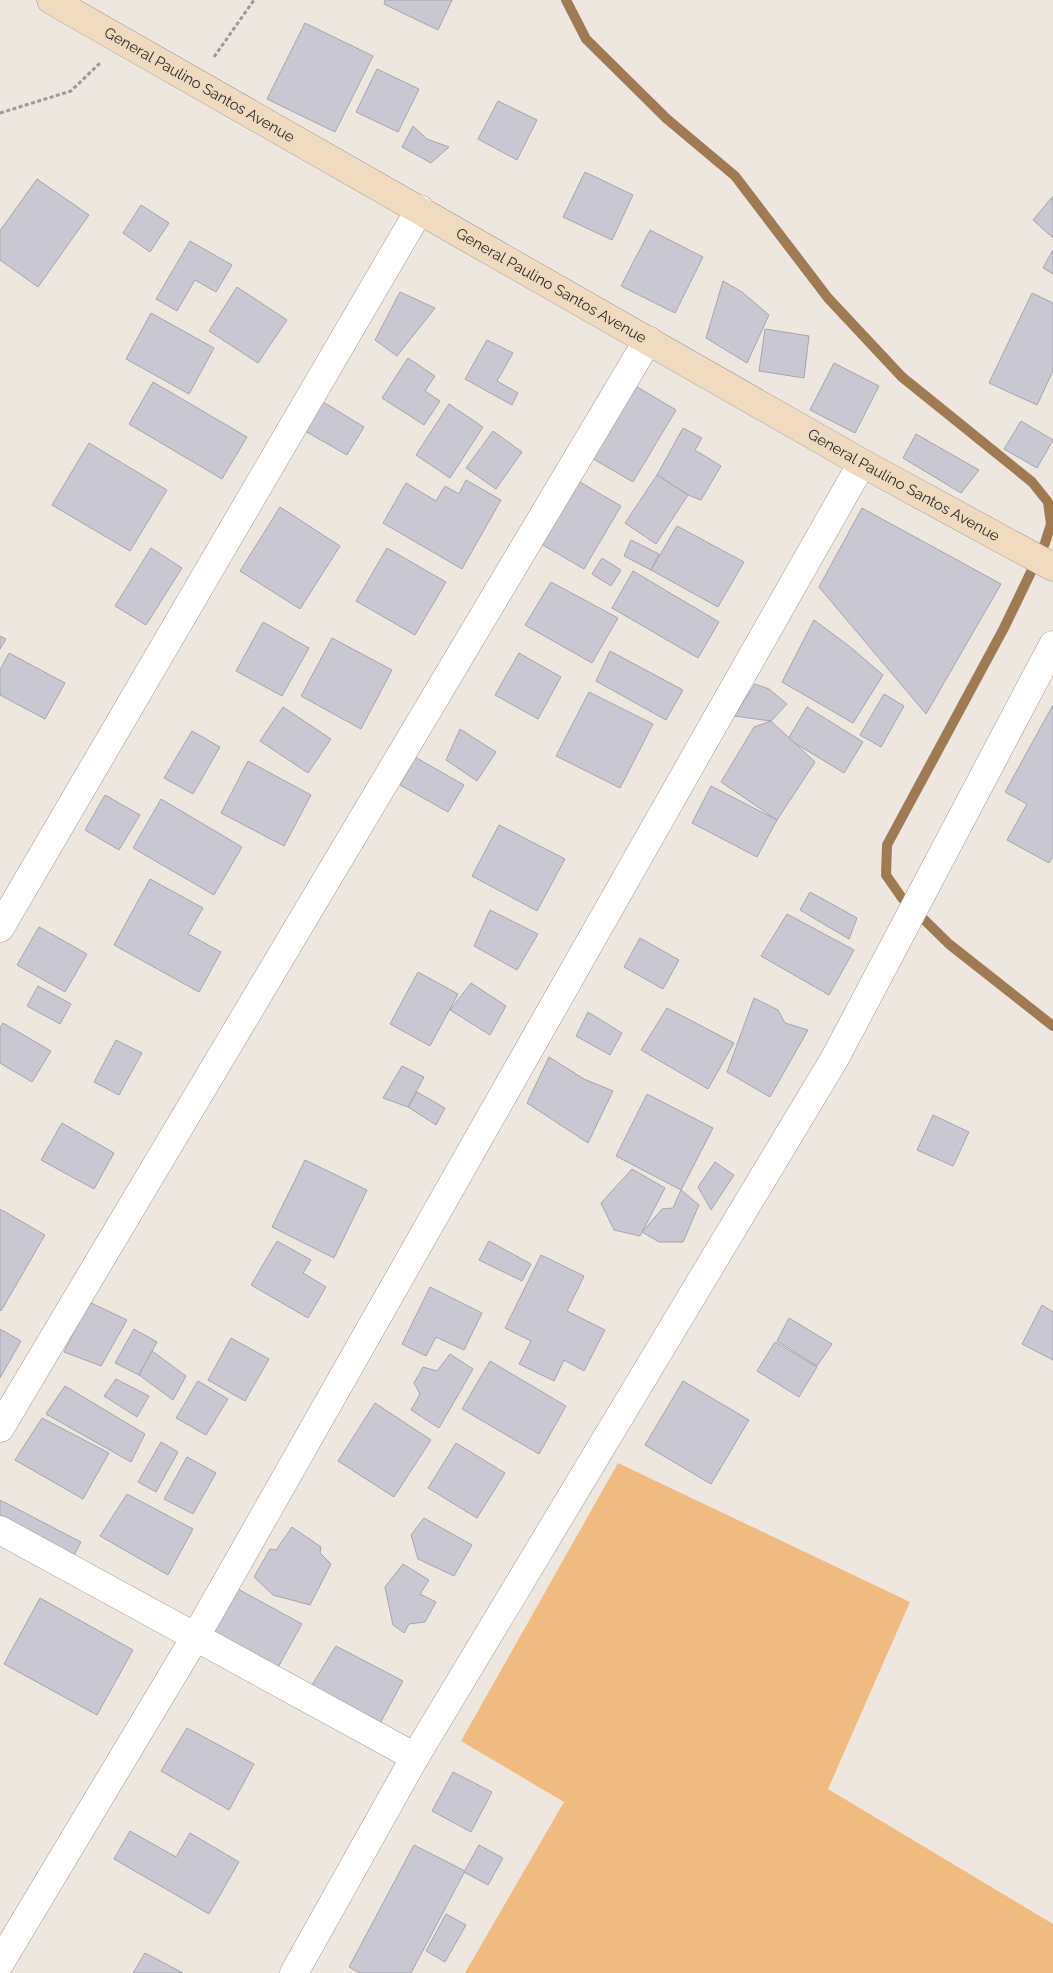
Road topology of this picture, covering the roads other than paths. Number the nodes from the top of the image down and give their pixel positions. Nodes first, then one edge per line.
1 (52, 0) edge
2 (420, 209) junction
3 (648, 340) junction
4 (862, 463) junction
5 (1053, 567) edge
6 (1053, 645) edge
7 (0, 928) edge
8 (0, 1428) edge
9 (0, 1530) edge
10 (196, 1636) junction
11 (415, 1757) junction
12 (0, 1963) edge
13 (294, 1973) edge

1 - 2 main road, General Paulino Santos Avenue
2 - 3 main road, General Paulino Santos Avenue
2 - 7 street
3 - 4 main road, General Paulino Santos Avenue
3 - 8 street
4 - 5 main road, General Paulino Santos Avenue
4 - 10 street
6 - 11 street
9 - 10 street
10 - 11 street
10 - 12 street
11 - 13 street

